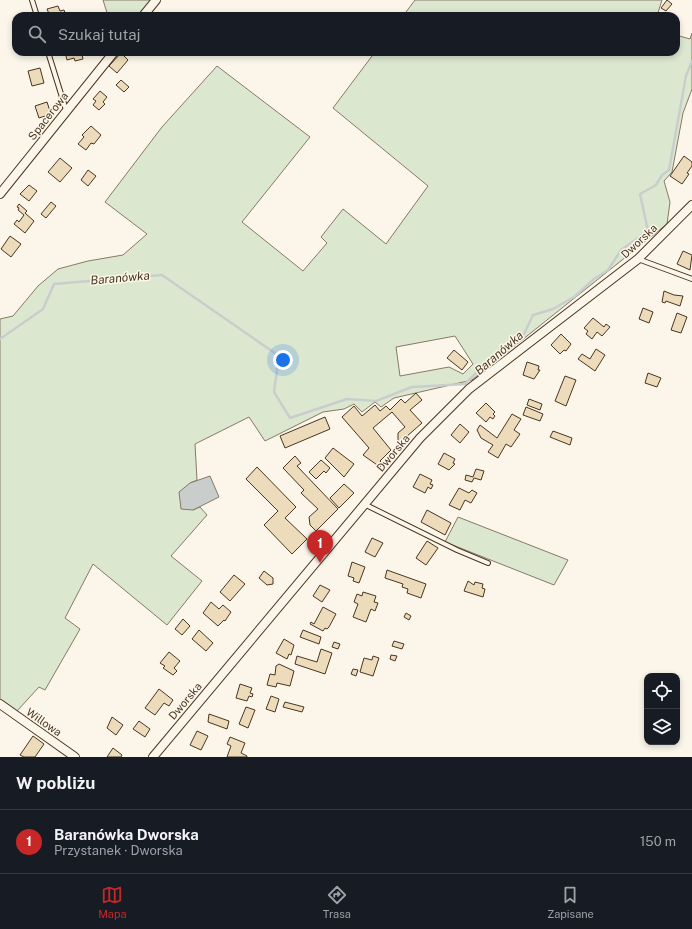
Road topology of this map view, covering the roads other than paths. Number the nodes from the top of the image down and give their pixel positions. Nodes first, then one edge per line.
1 (32, 0) edge
2 (156, 0) edge
3 (36, 12) edge
4 (146, 12) edge
5 (49, 56) edge
6 (111, 56) edge
7 (66, 110) junction
8 (0, 194) edge
9 (692, 204) edge
10 (638, 259) junction
11 (692, 279) edge
12 (364, 504) junction
13 (488, 563) dead end
14 (0, 704) edge
15 (75, 757) edge
16 (153, 757) edge

1 - 3 lane
2 - 4 street
5 - 7 lane
6 - 7 street, Spacerowa
7 - 8 street, Spacerowa
9 - 10 street, Dworska
10 - 11 lane
10 - 12 street, Dworska
12 - 13 lane
12 - 16 street, Dworska
14 - 15 street, Willowa

